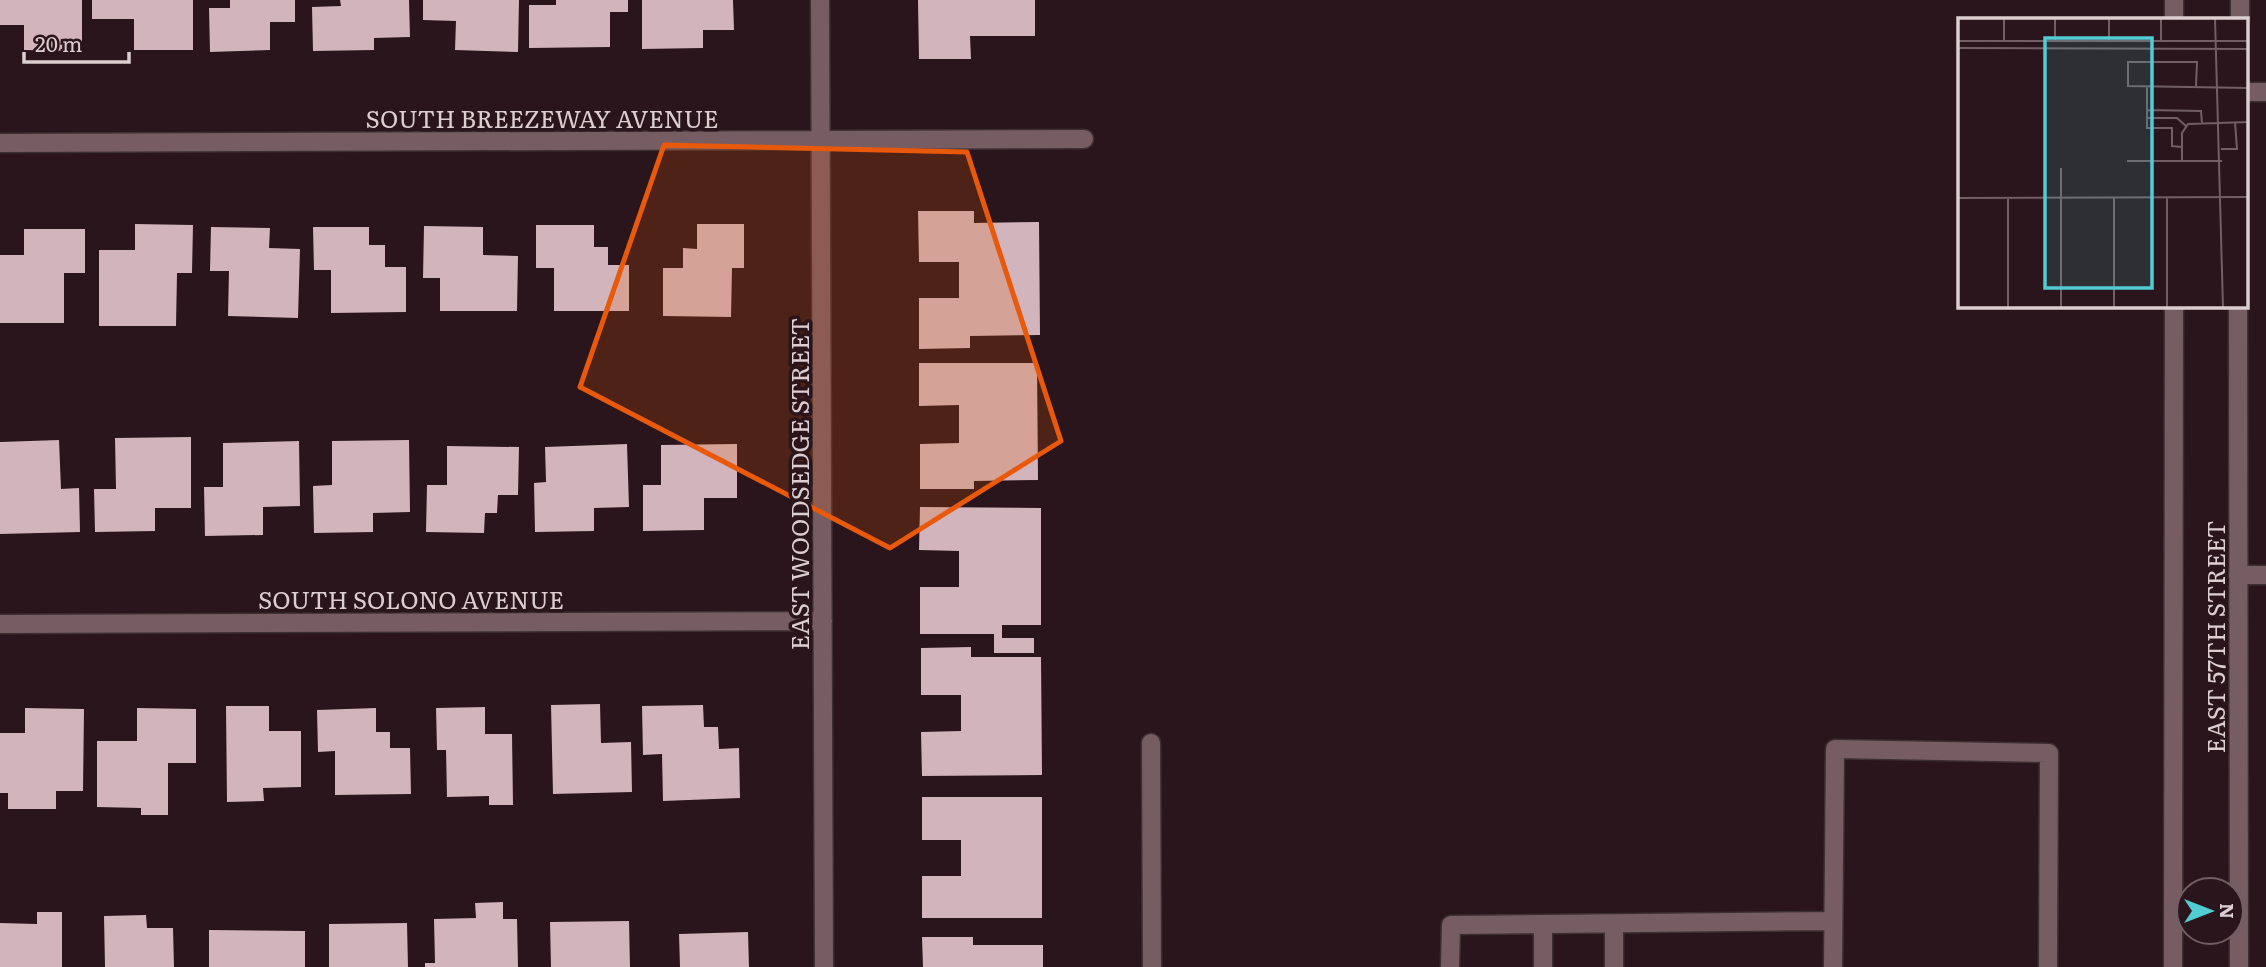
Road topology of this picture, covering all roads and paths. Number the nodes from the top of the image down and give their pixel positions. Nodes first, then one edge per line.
1 (820, 0) edge
2 (2174, 0) edge
3 (2240, 0) edge
4 (2174, 18) edge
5 (2239, 18) edge
6 (2248, 92) edge
7 (2266, 92) edge
8 (1084, 139) dead end
9 (821, 140) junction
10 (0, 143) edge
11 (2174, 308) edge
12 (2238, 308) edge
13 (2238, 575) junction
14 (2266, 575) edge
15 (823, 621) junction
16 (0, 624) edge
17 (1151, 743) dead end
18 (1833, 921) junction
19 (1543, 925) junction
20 (1614, 925) junction
21 (824, 967) edge
22 (1152, 967) edge
23 (1450, 967) edge
24 (1543, 967) edge
25 (1614, 967) edge
26 (1833, 967) edge
27 (2048, 967) edge
28 (2173, 967) edge
29 (2239, 967) edge

1 - 9 street, EAST WOODSEDGE STREET
2 - 4 street
3 - 5 street
6 - 7 street
8 - 9 street, SOUTH BREEZEWAY AVENUE
9 - 10 street, SOUTH BREEZEWAY AVENUE
9 - 15 street, EAST WOODSEDGE STREET
11 - 28 street, EAST 57TH STREET
12 - 13 street, EAST 57TH STREET
13 - 14 street
13 - 29 street, EAST 57TH STREET
15 - 16 street, SOUTH SOLONO AVENUE
15 - 21 street, EAST WOODSEDGE STREET
17 - 22 street
18 - 20 street
18 - 26 street
18 - 27 street
19 - 20 street
19 - 23 street
19 - 24 street
20 - 25 street

